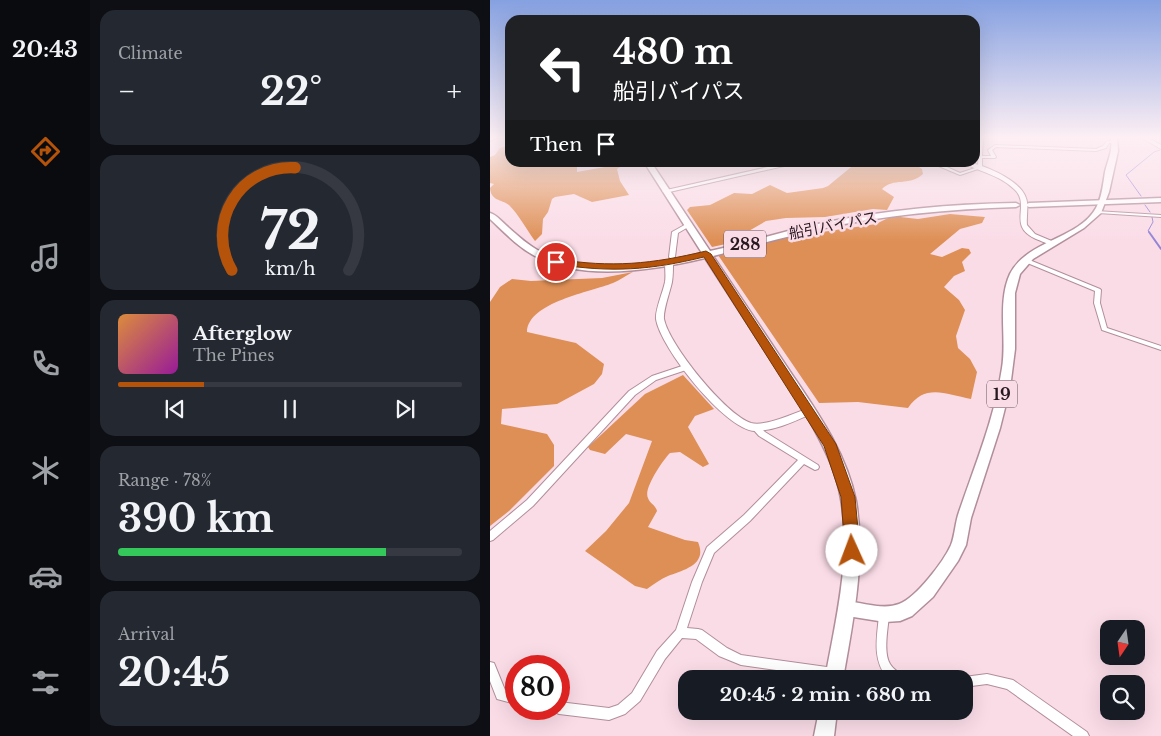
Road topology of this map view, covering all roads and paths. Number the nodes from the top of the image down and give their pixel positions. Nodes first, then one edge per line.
1 (653, 172) edge
2 (752, 172) edge
3 (989, 172) edge
4 (1108, 172) edge
5 (665, 191) junction
6 (1161, 200) edge
7 (1016, 205) dead end
8 (1030, 205) dead end
9 (1100, 208) junction
10 (490, 215) edge
11 (1161, 216) edge
12 (688, 226) junction
13 (1052, 243) junction
14 (706, 254) junction
15 (670, 260) junction
16 (1027, 261) junction
17 (1161, 348) edge
18 (687, 367) junction
19 (810, 411) junction
20 (755, 427) junction
21 (803, 460) junction
22 (815, 467) dead end
23 (490, 537) edge
24 (847, 609) junction
25 (884, 614) junction
26 (680, 633) junction
27 (490, 667) edge
28 (799, 670) edge
29 (835, 670) edge
30 (887, 670) edge
31 (973, 681) edge
32 (505, 696) edge
33 (570, 709) edge
34 (827, 720) edge
35 (824, 736) edge
36 (1084, 736) edge

1 - 5 main road
2 - 5 street
3 - 13 street
4 - 9 main road
5 - 12 main road
6 - 9 main road
7 - 14 main road, 船引バイパス / 288
8 - 9 main road
9 - 11 street
9 - 13 main road, 19
10 - 15 main road, 船引バイパス / 288
12 - 14 main road
12 - 15 street
13 - 16 main road, 19
14 - 15 main road, 船引バイパス / 288
14 - 19 main road
15 - 18 street
16 - 17 street
16 - 25 main road, 19
18 - 20 street
18 - 23 street
19 - 20 street
19 - 24 main road
20 - 21 street
21 - 22 street
21 - 26 street
24 - 25 main road, 19
24 - 29 main road
25 - 30 street
26 - 28 street
26 - 33 street
27 - 32 street
31 - 36 street
34 - 35 main road

